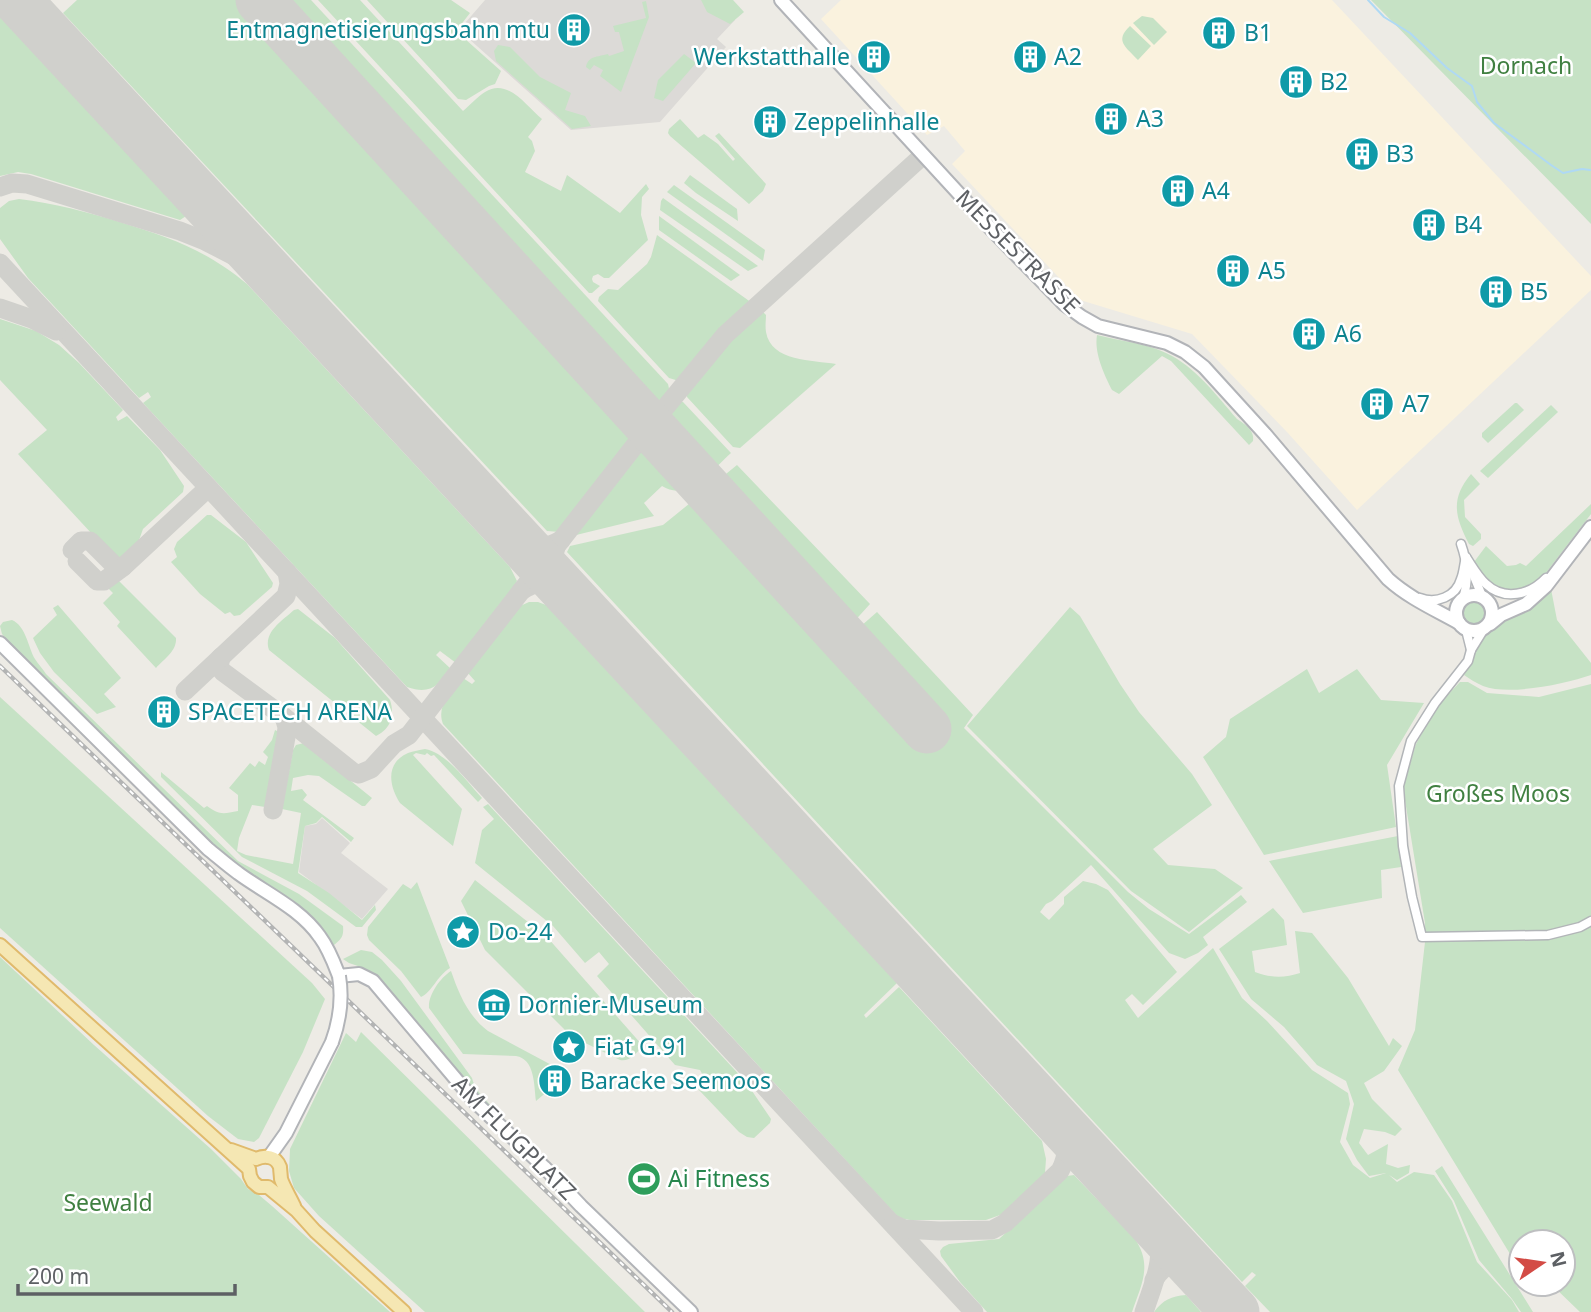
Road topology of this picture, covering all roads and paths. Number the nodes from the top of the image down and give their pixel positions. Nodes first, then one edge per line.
1 (781, 0) edge
2 (1591, 518) edge
3 (1591, 527) edge
4 (1461, 544) dead end
5 (1466, 557) junction
6 (1401, 591) junction
7 (1534, 596) junction
8 (1462, 600) junction
9 (1486, 601) junction
10 (1429, 606) junction
11 (1487, 626) junction
12 (1462, 627) junction
13 (0, 643) edge
14 (1471, 650) junction
15 (1591, 921) edge
16 (0, 946) edge
17 (339, 976) junction
18 (267, 1165) junction
19 (268, 1187) junction
20 (296, 1210) junction
21 (404, 1312) edge
22 (691, 1312) edge

1 - 6 street, MESSESTRASSE
2 - 5 street
3 - 7 street
4 - 5 street
5 - 6 street
5 - 8 street
5 - 9 street
6 - 10 street, MESSESTRASSE
7 - 9 street
7 - 11 street
8 - 9 street
8 - 10 street
8 - 12 street
9 - 11 street
10 - 12 street, MESSESTRASSE
11 - 12 street
11 - 14 street
12 - 14 street
13 - 17 street
14 - 15 street
16 - 18 main road
17 - 18 street, bridge
17 - 22 street, AM FLUGPLATZ
18 - 19 main road
18 - 19 main road
18 - 20 main road
19 - 20 main road
20 - 21 main road

